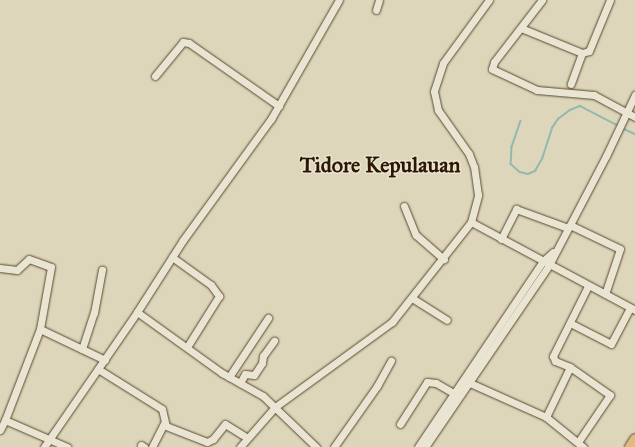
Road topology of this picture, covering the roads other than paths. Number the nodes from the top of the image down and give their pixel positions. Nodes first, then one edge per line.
1 (338, 0) edge
2 (379, 0) edge
3 (489, 0) edge
4 (542, 0) edge
5 (610, 0) edge
6 (376, 10) dead end
7 (521, 28) junction
8 (582, 53) junction
9 (155, 76) dead end
10 (571, 84) dead end
11 (635, 95) edge
12 (278, 106) junction
13 (627, 114) junction
14 (635, 117) edge
15 (404, 206) dead end
16 (471, 222) junction
17 (569, 227) junction
18 (501, 239) junction
19 (172, 257) junction
20 (444, 259) junction
21 (546, 263) junction
22 (0, 268) edge
23 (102, 270) dead end
24 (588, 286) junction
25 (605, 294) junction
26 (412, 298) junction
27 (633, 309) edge
28 (137, 312) junction
29 (268, 318) dead end
30 (447, 320) dead end
31 (570, 323) junction
32 (40, 329) junction
33 (274, 341) dead end
34 (187, 347) junction
35 (82, 349) junction
36 (105, 360) junction
37 (391, 361) dead end
38 (570, 367) junction
39 (98, 369) junction
40 (229, 378) junction
41 (470, 382) junction
42 (240, 383) junction
43 (456, 395) junction
44 (275, 407) junction
45 (4, 417) edge
46 (546, 417) junction
47 (164, 423) junction
48 (400, 424) dead end
49 (0, 430) edge
50 (247, 438) junction
51 (635, 439) edge
52 (49, 440) junction
53 (580, 445) edge
54 (44, 447) edge
55 (67, 447) edge
56 (152, 447) edge
57 (240, 447) edge
58 (316, 447) edge
59 (334, 447) edge
60 (418, 447) edge
61 (425, 447) edge
62 (630, 447) edge

1 - 12 street
2 - 6 street
3 - 16 street
4 - 7 street
5 - 8 street
7 - 8 street
7 - 13 street
8 - 10 street
9 - 12 street
11 - 13 street
12 - 19 street
13 - 14 street
13 - 17 street
15 - 20 street
16 - 18 street
16 - 20 street
17 - 18 street
17 - 21 street
17 - 25 street
18 - 21 street
19 - 28 street
19 - 34 street
20 - 26 street
21 - 24 street
21 - 41 street
21 - 43 street
22 - 32 street
23 - 35 street
24 - 25 street
24 - 31 street
25 - 27 street
26 - 30 street
26 - 44 street
27 - 31 street
28 - 34 street
28 - 36 street
29 - 40 street
31 - 38 street
32 - 35 street
32 - 45 street
33 - 42 street
34 - 40 street
35 - 36 street
36 - 39 street
37 - 59 street
38 - 46 street
38 - 53 street
39 - 47 street
39 - 52 street
40 - 42 street
41 - 43 street
41 - 46 street
42 - 44 street
43 - 48 street
43 - 60 street
43 - 61 street
44 - 50 street
44 - 58 street
45 - 49 street
45 - 52 street
46 - 53 street
47 - 50 street
47 - 56 street
50 - 57 street
51 - 62 highway
52 - 54 street
52 - 55 street

